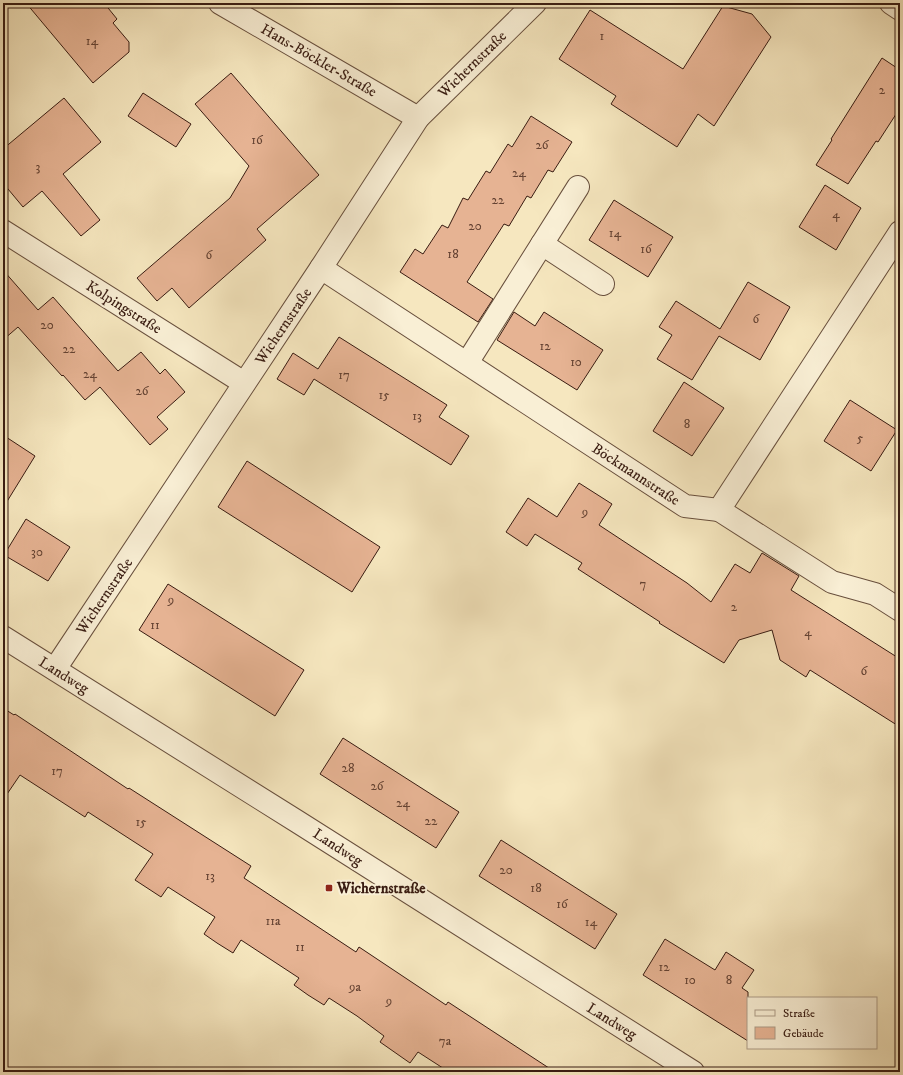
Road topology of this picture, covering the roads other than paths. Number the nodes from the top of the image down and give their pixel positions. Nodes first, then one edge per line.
1 (220, 3) edge
2 (535, 3) edge
3 (891, 3) edge
4 (900, 9) edge
5 (418, 118) junction
6 (578, 187) dead end
7 (3, 231) edge
8 (900, 232) edge
9 (542, 244) junction
10 (321, 268) junction
11 (603, 284) dead end
12 (467, 363) junction
13 (244, 383) junction
14 (719, 510) junction
15 (900, 610) edge
16 (3, 637) edge
17 (55, 669) junction
18 (694, 1072) edge

1 - 5 street, Hans-Böckler-Straße
2 - 5 street, Wichernstraße
3 - 4 street
5 - 10 street, Wichernstraße
6 - 9 street
7 - 13 street, Kolpingstraße
8 - 14 street
9 - 11 street
9 - 12 street
10 - 12 street, Böckmannstraße
10 - 13 street, Wichernstraße
12 - 14 street, Böckmannstraße
13 - 17 street, Wichernstraße
14 - 15 street
16 - 17 street, Landweg
17 - 18 street, Landweg

